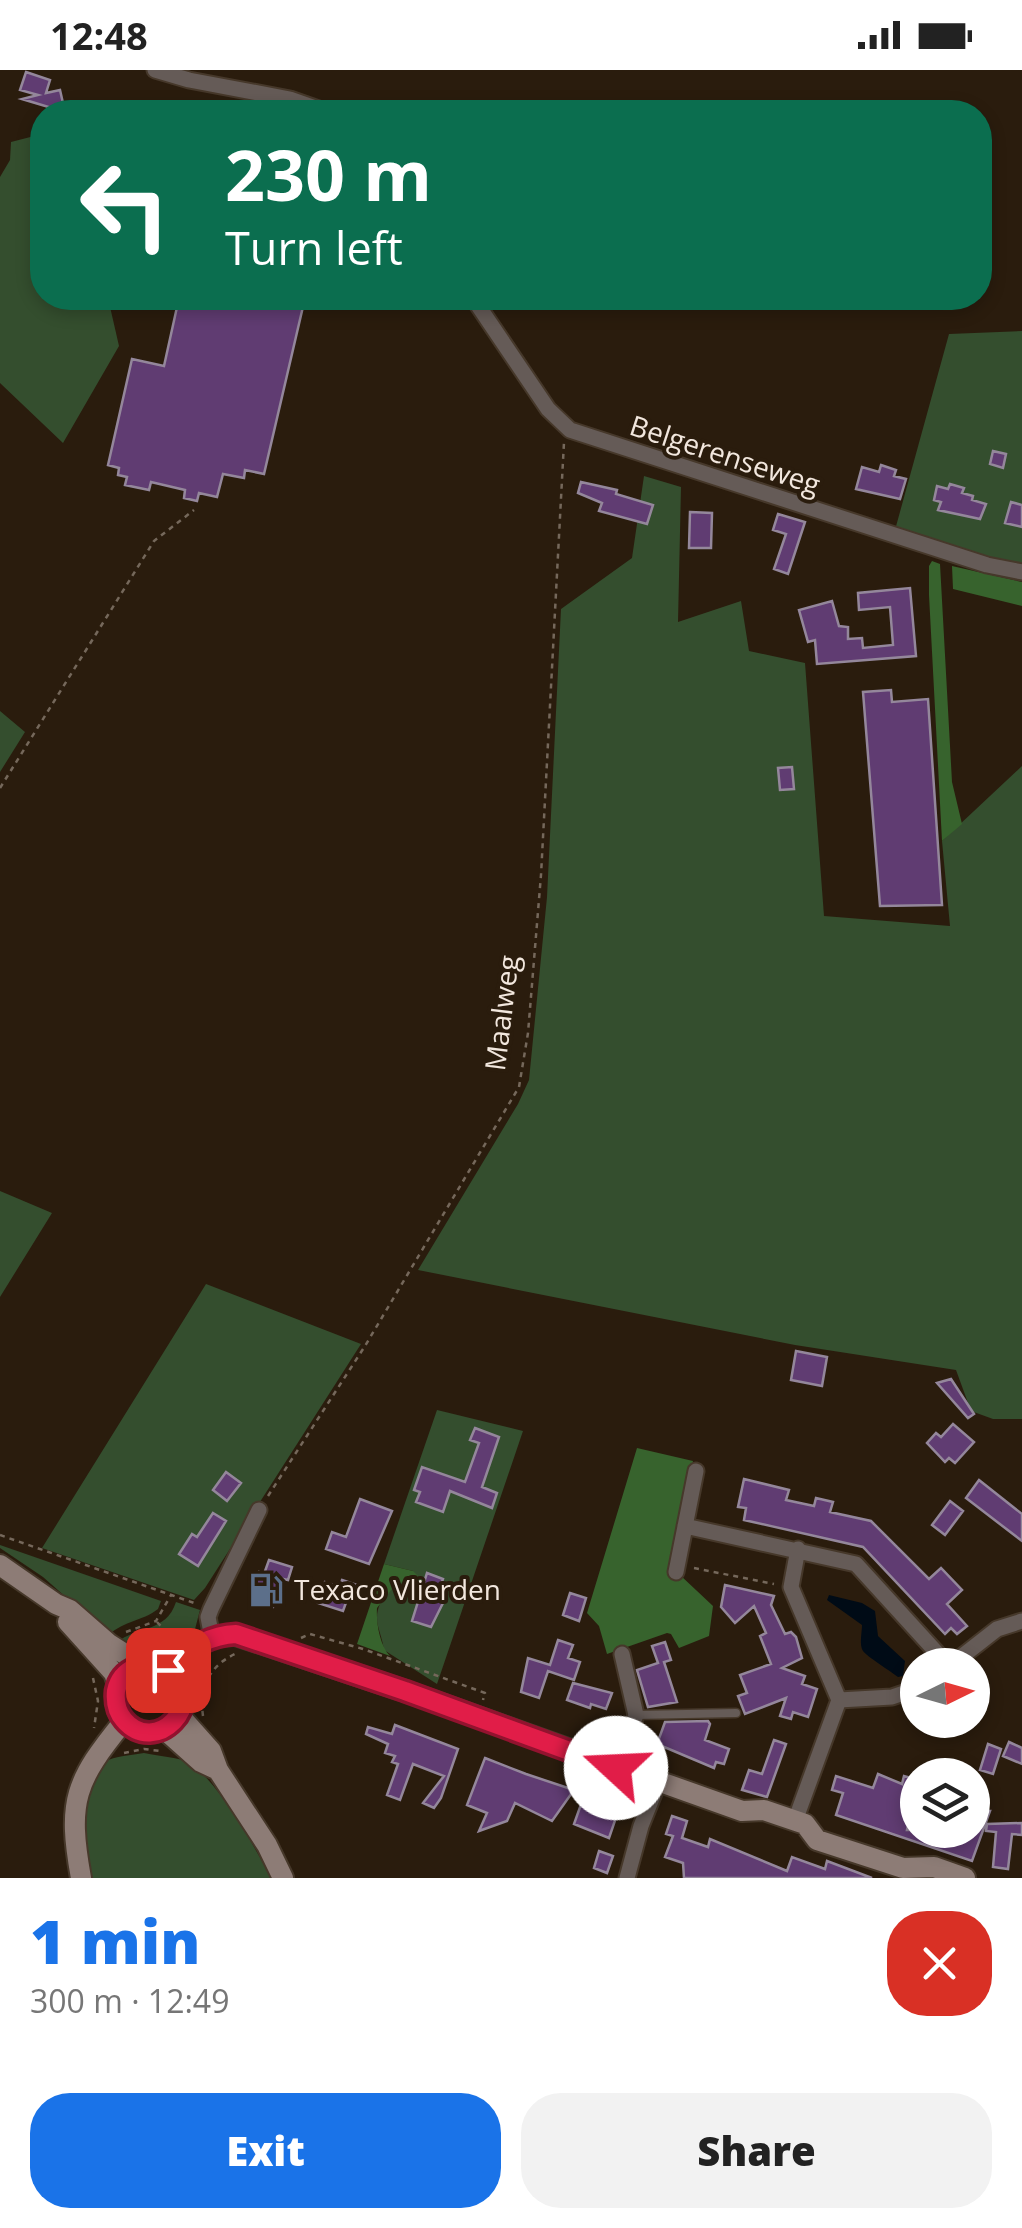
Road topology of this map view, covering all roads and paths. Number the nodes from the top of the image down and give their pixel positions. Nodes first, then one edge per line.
1 (155, 70) edge
2 (293, 100) edge
3 (481, 310) edge
4 (570, 430) junction
5 (194, 510) dead end
6 (1022, 572) edge
7 (0, 788) edge
8 (696, 1471) dead end
9 (260, 1510) joint
10 (686, 1526) junction
11 (0, 1535) edge
12 (798, 1549) junction
13 (0, 1565) edge
14 (677, 1568) joint
15 (791, 1588) junction
16 (171, 1594) junction
17 (56, 1604) junction
18 (211, 1609) junction
19 (156, 1621) dead end
20 (1022, 1621) edge
21 (212, 1638) junction
22 (298, 1639) dead end
23 (933, 1648) edge
24 (972, 1648) edge
25 (622, 1654) dead end
26 (86, 1665) dead end
27 (142, 1665) junction
28 (172, 1675) junction
29 (118, 1684) junction
30 (900, 1694) edge
31 (839, 1700) junction
32 (483, 1704) dead end
33 (736, 1713) dead end
34 (636, 1715) junction
35 (124, 1721) junction
36 (172, 1722) junction
37 (92, 1735) dead end
38 (616, 1768) junction
39 (659, 1781) junction
40 (794, 1821) junction
41 (81, 1878) edge
42 (283, 1878) edge
43 (627, 1878) edge
44 (965, 1878) edge

1 - 2 street
3 - 4 street
4 - 6 street, Belgerenseweg
4 - 9 path, Maalweg
5 - 7 path
8 - 10 street
9 - 18 street
10 - 12 street
10 - 14 street
11 - 16 path
12 - 15 street
12 - 23 street
13 - 17 street
14 - 15 path
15 - 31 street
16 - 18 path
16 - 19 path
17 - 27 street
17 - 29 street
18 - 21 street
20 - 24 street
21 - 28 street
21 - 38 street
22 - 32 path
25 - 34 street
26 - 37 path
27 - 28 street
27 - 29 street
28 - 36 street
29 - 35 street
30 - 31 street
31 - 40 street
33 - 34 lane
34 - 38 street
35 - 36 street
35 - 41 street
36 - 42 street
38 - 39 street
39 - 40 street
39 - 43 street
40 - 44 street

